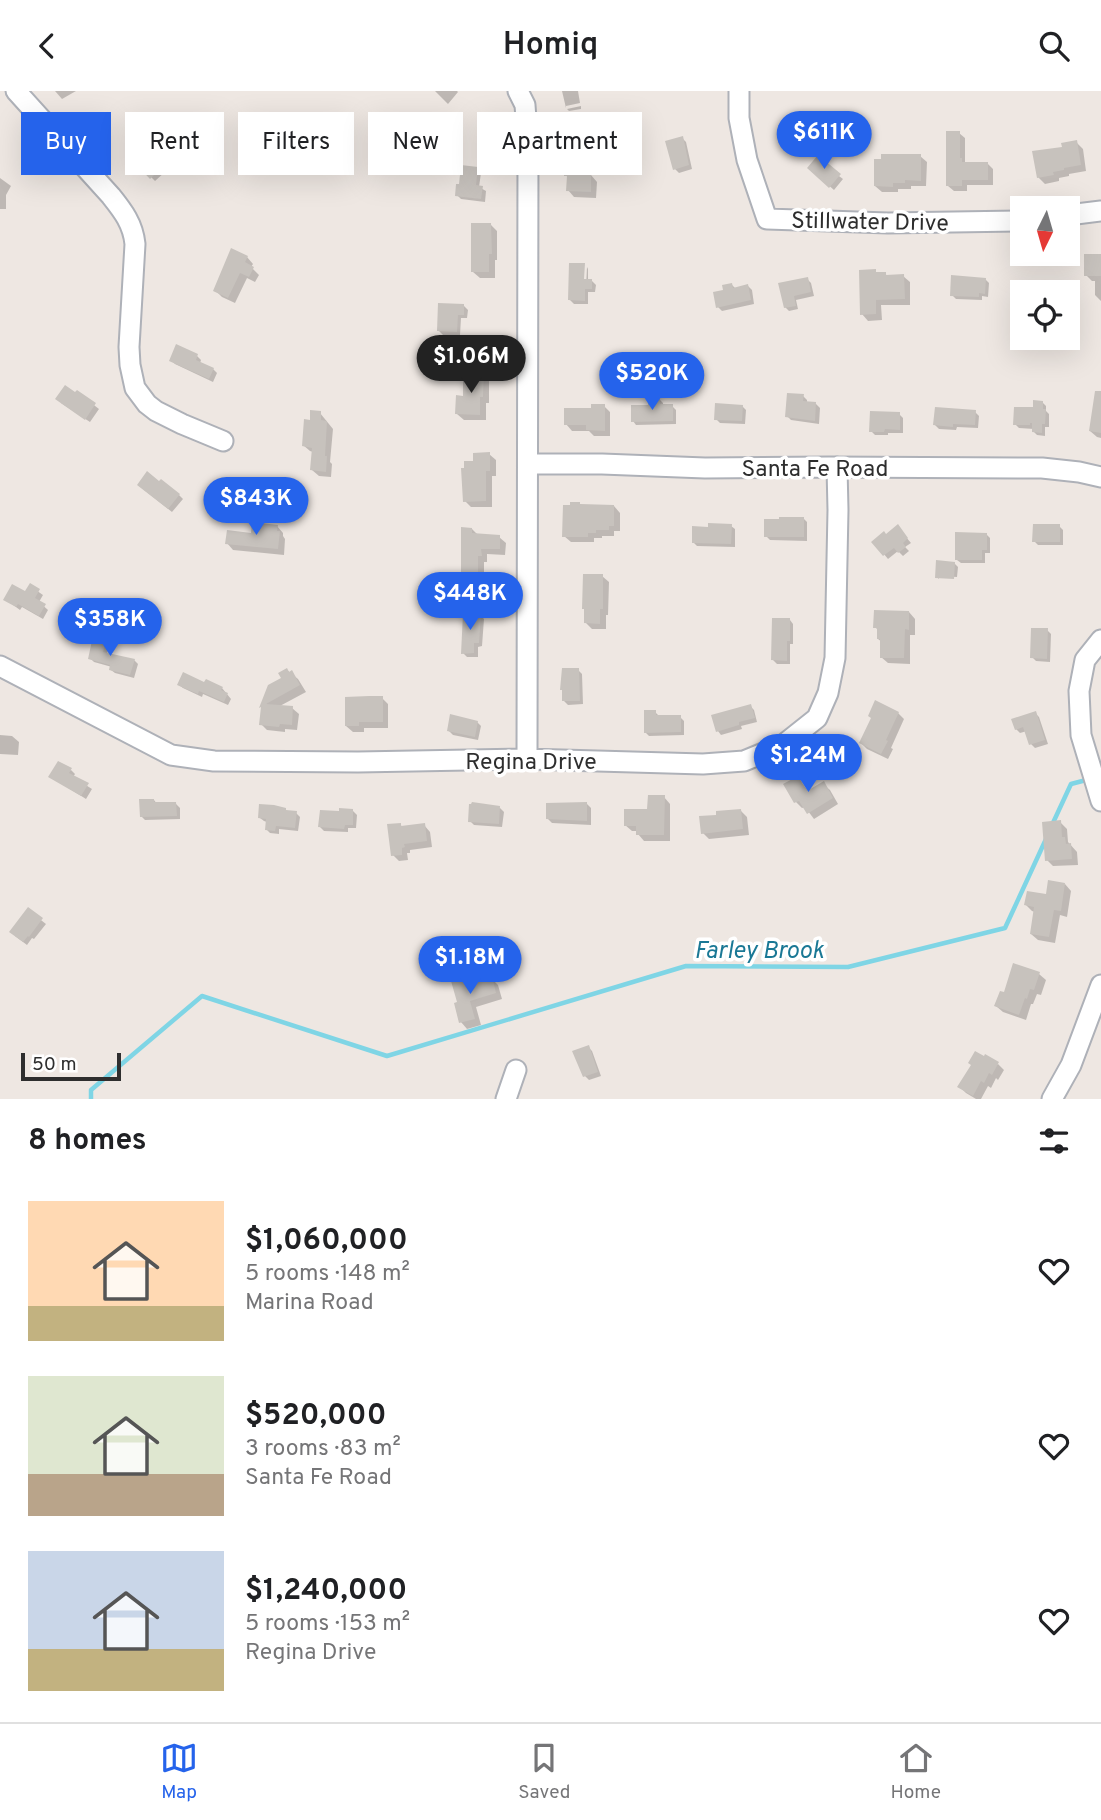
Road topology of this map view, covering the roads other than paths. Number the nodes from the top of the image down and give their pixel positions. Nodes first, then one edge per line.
1 (16, 91) edge
2 (518, 91) edge
3 (739, 91) edge
4 (1101, 211) edge
5 (1080, 214) edge
6 (1010, 221) edge
7 (223, 441) dead end
8 (527, 464) junction
9 (836, 467) junction
10 (1101, 477) edge
11 (1101, 640) edge
12 (0, 666) edge
13 (527, 759) junction
14 (1101, 801) edge
15 (1101, 985) edge
16 (516, 1070) dead end
17 (506, 1099) edge
18 (1052, 1099) edge

1 - 7 street
2 - 8 street
3 - 6 street, Stillwater Drive
4 - 5 street
8 - 9 street, Santa Fe Road
8 - 13 street
9 - 10 street, Santa Fe Road
9 - 13 street, Regina Drive
11 - 14 street
12 - 13 street, Regina Drive
15 - 18 street
16 - 17 street

